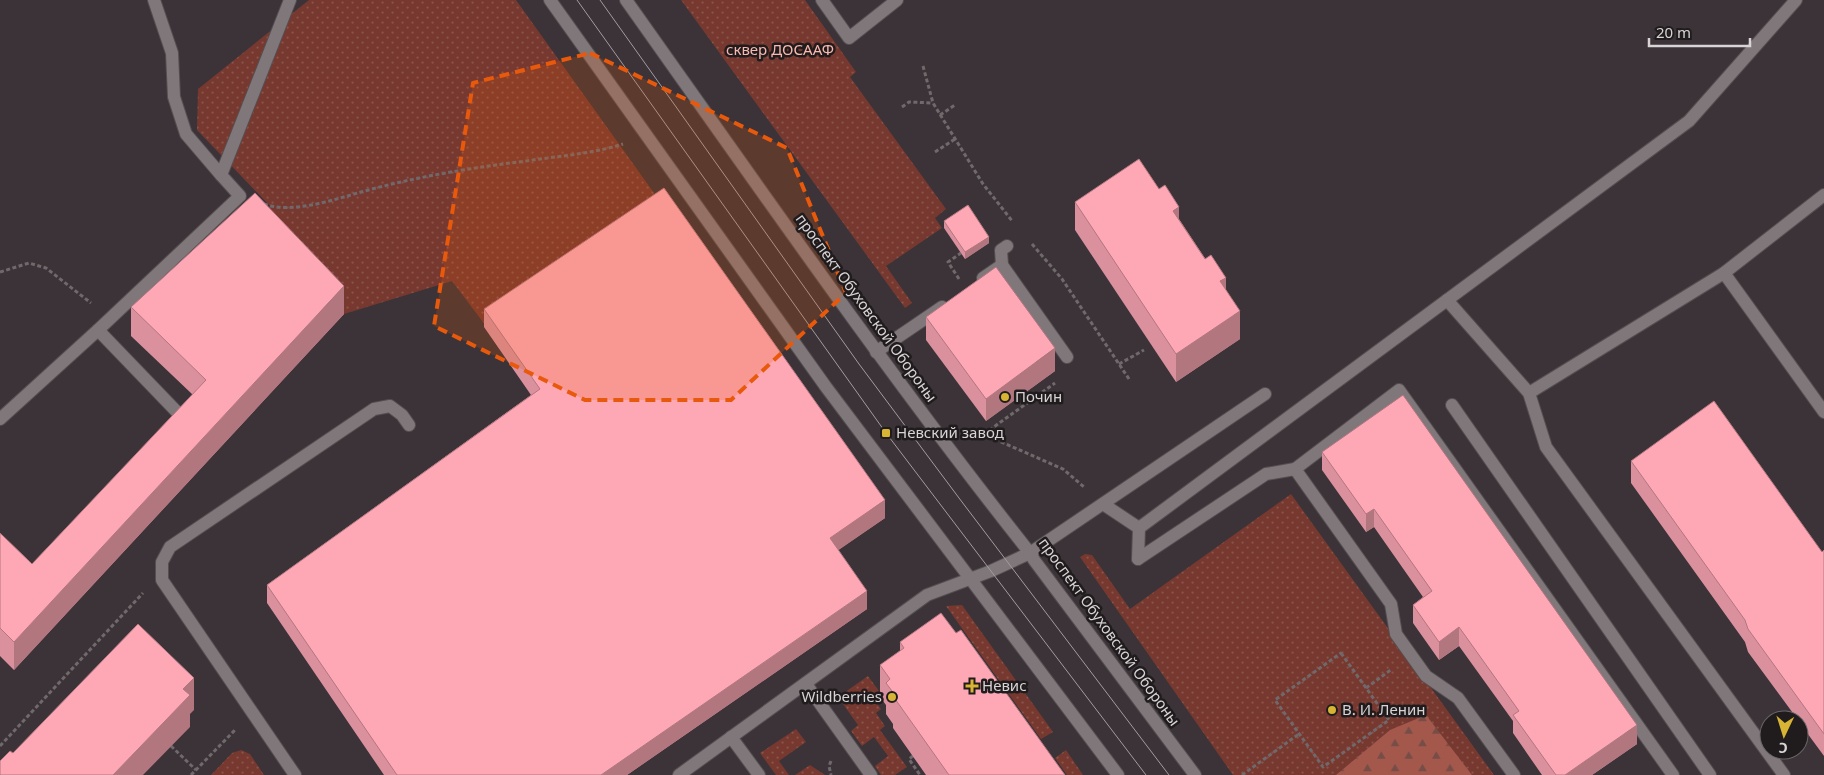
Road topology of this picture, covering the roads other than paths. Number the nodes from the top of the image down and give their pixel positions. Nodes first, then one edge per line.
1 (154, 0) edge
2 (290, 0) edge
3 (550, 0) edge
4 (626, 0) edge
5 (822, 0) edge
6 (898, 0) edge
7 (1796, 0) edge
8 (221, 175) junction
9 (1824, 195) edge
10 (1007, 246) dead end
11 (1002, 265) junction
12 (1724, 273) junction
13 (966, 290) edge
14 (1447, 300) junction
15 (950, 301) edge
16 (98, 330) junction
17 (876, 352) junction
18 (1067, 357) dead end
19 (1529, 393) junction
20 (1265, 394) dead end
21 (1452, 405) dead end
22 (176, 411) edge
23 (1824, 412) edge
24 (0, 419) edge
25 (409, 425) dead end
26 (1294, 469) junction
27 (1103, 504) junction
28 (1139, 528) junction
29 (1030, 553) junction
30 (969, 580) junction
31 (806, 684) junction
32 (732, 737) junction
33 (295, 775) edge
34 (679, 775) edge
35 (759, 775) edge
36 (871, 775) edge
37 (1118, 775) edge
38 (1194, 775) edge
39 (1514, 775) edge
40 (1673, 775) edge
41 (1710, 775) edge
42 (1784, 775) edge

1 - 8 main road
2 - 8 main road
3 - 30 main road
4 - 17 main road, проспект Обуховской Обороны
5 - 6 main road
7 - 14 main road
8 - 16 main road
9 - 12 main road
10 - 11 main road
11 - 13 main road
11 - 18 main road
12 - 19 main road
12 - 23 main road
14 - 19 main road
14 - 28 main road
15 - 17 main road
16 - 22 main road
16 - 24 main road
17 - 29 main road, проспект Обуховской Обороны
19 - 42 main road
20 - 27 main road
21 - 41 main road
25 - 33 main road
26 - 28 main road
26 - 39 main road
26 - 40 main road
27 - 28 main road
27 - 29 main road
29 - 30 main road
29 - 38 main road, проспект Обуховской Обороны
30 - 31 main road
30 - 37 main road
31 - 32 main road
31 - 36 main road
32 - 34 main road
32 - 35 main road

